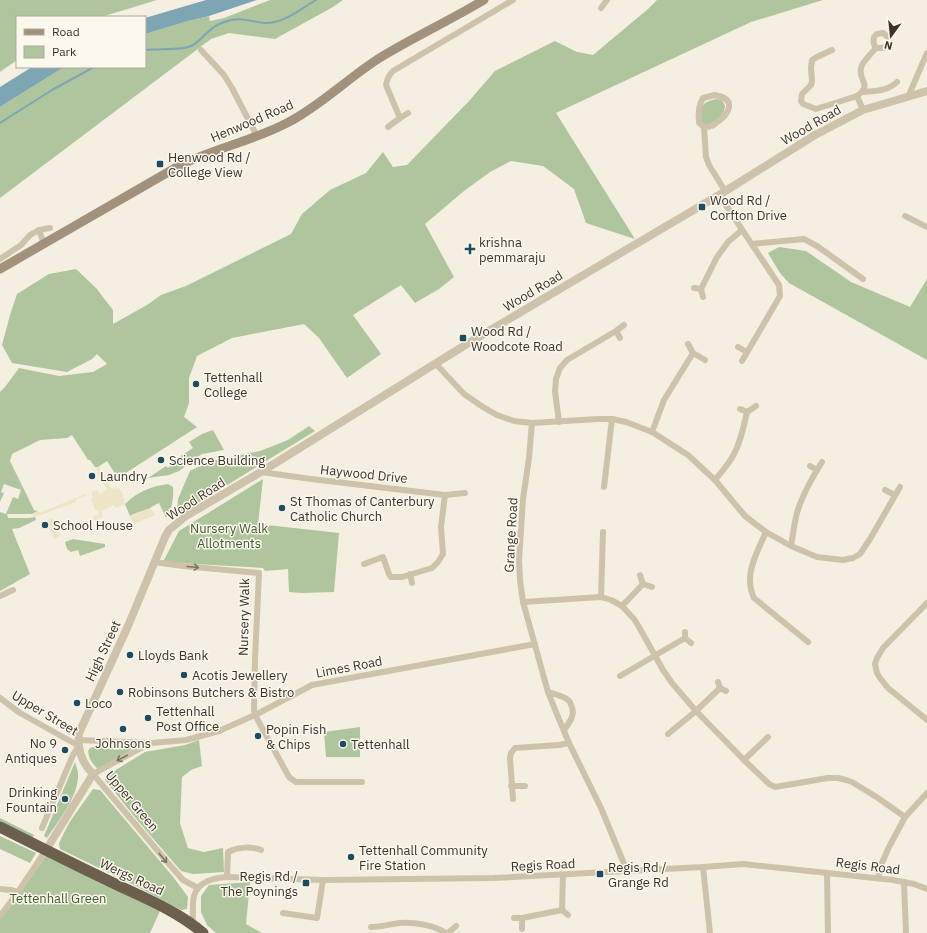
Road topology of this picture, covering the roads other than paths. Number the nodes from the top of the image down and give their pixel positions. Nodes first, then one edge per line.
1 (484, 0) edge
2 (513, 0) edge
3 (607, 0) edge
4 (601, 8) dead end
5 (876, 48) dead end
6 (201, 50) dead end
7 (832, 50) dead end
8 (927, 53) edge
9 (897, 82) dead end
10 (927, 91) edge
11 (863, 92) junction
12 (857, 96) junction
13 (908, 97) junction
14 (863, 110) junction
15 (408, 113) dead end
16 (400, 118) junction
17 (704, 127) junction
18 (388, 128) dead end
19 (257, 136) junction
20 (722, 193) junction
21 (906, 216) dead end
22 (927, 226) edge
23 (50, 228) dead end
24 (39, 230) junction
25 (742, 230) junction
26 (44, 244) junction
27 (752, 244) junction
28 (0, 259) edge
29 (0, 269) edge
30 (863, 279) dead end
31 (694, 288) dead end
32 (701, 289) junction
33 (702, 297) dead end
34 (624, 325) dead end
35 (616, 331) junction
36 (620, 338) dead end
37 (688, 344) dead end
38 (738, 347) dead end
39 (747, 352) junction
40 (693, 353) junction
41 (705, 360) dead end
42 (742, 361) dead end
43 (436, 364) junction
44 (756, 406) dead end
45 (740, 409) dead end
46 (747, 412) junction
47 (612, 419) junction
48 (560, 422) junction
49 (532, 424) junction
50 (652, 432) junction
51 (822, 462) dead end
52 (810, 466) dead end
53 (817, 470) junction
54 (261, 472) junction
55 (714, 480) junction
56 (604, 487) dead end
57 (900, 487) dead end
58 (885, 490) dead end
59 (465, 493) dead end
60 (445, 494) junction
61 (895, 496) junction
62 (603, 532) dead end
63 (766, 532) junction
64 (165, 537) joint
65 (791, 546) junction
66 (154, 562) junction
67 (364, 564) dead end
68 (410, 574) junction
69 (640, 575) dead end
70 (412, 583) dead end
71 (643, 584) junction
72 (652, 587) dead end
73 (13, 590) dead end
74 (0, 596) edge
75 (601, 597) junction
76 (523, 602) junction
77 (927, 603) edge
78 (622, 606) junction
79 (806, 630) dead end
80 (802, 637) junction
81 (808, 642) dead end
82 (691, 643) dead end
83 (535, 644) junction
84 (655, 656) junction
85 (620, 676) dead end
86 (721, 687) dead end
87 (548, 692) junction
88 (0, 698) edge
89 (696, 711) junction
90 (255, 715) junction
91 (927, 720) edge
92 (564, 730) junction
93 (668, 734) dead end
94 (768, 737) dead end
95 (152, 742) junction
96 (79, 743) junction
97 (569, 743) junction
98 (744, 760) junction
99 (93, 774) junction
100 (362, 782) dead end
101 (511, 786) junction
102 (525, 786) dead end
103 (927, 793) edge
104 (513, 799) dead end
105 (905, 817) junction
106 (0, 827) edge
107 (42, 828) dead end
108 (46, 850) junction
109 (261, 850) dead end
110 (703, 867) junction
111 (627, 871) junction
112 (827, 873) junction
113 (563, 875) junction
114 (227, 877) junction
115 (878, 878) junction
116 (323, 880) junction
117 (904, 882) junction
118 (198, 888) junction
119 (0, 889) edge
120 (927, 889) edge
121 (18, 892) junction
122 (562, 910) junction
123 (283, 913) dead end
124 (568, 915) dead end
125 (0, 916) edge
126 (514, 918) dead end
127 (522, 918) junction
128 (193, 925) junction
129 (456, 926) dead end
130 (371, 927) dead end
131 (522, 929) dead end
132 (379, 930) edge
133 (203, 933) edge
134 (447, 933) edge
135 (710, 933) edge
136 (828, 933) edge
137 (906, 933) edge

1 - 19 main road, Henwood Road
2 - 16 street
3 - 4 street
5 - 11 street
6 - 19 street
7 - 12 street
8 - 13 street
9 - 11 street
10 - 13 street, Wood Road
11 - 12 street
12 - 14 street
13 - 14 street, Wood Road
14 - 20 street, Wood Road
15 - 16 street
16 - 18 street
17 - 17 street
17 - 20 street
19 - 26 main road, Henwood Road
20 - 25 street
20 - 43 street, Wood Road
21 - 22 street
23 - 24 street
24 - 26 street
24 - 28 street
25 - 27 street
25 - 32 street
26 - 29 main road, Henwood Road
27 - 30 street
27 - 39 street
31 - 32 street
32 - 33 street
34 - 35 street
35 - 36 street
35 - 48 street
37 - 40 street
38 - 39 street
39 - 42 street
40 - 41 street
40 - 50 street
43 - 49 street
43 - 54 street, Wood Road
44 - 46 street
45 - 46 street
46 - 55 street
47 - 48 street
47 - 50 street
47 - 56 street
48 - 49 street
49 - 76 street, Grange Road
50 - 55 street
51 - 53 street
52 - 53 street
53 - 65 street
54 - 60 street, Haywood Drive
54 - 64 street, Wood Road
55 - 63 street
57 - 61 street
58 - 61 street
59 - 60 street, Haywood Drive
60 - 68 street
61 - 65 street
62 - 75 street
63 - 65 street
63 - 80 street
64 - 66 street, High Street
66 -> 90 street, Nursery Walk
66 - 96 street, High Street
67 - 68 street
68 - 70 street
69 - 71 street
71 - 72 street
71 - 78 street
73 - 74 street
75 - 76 street
75 - 78 street
76 - 83 street, Grange Road
77 - 91 street
78 - 84 street
79 - 80 street
80 - 81 street
82 - 84 street
83 - 87 street, Grange Road
83 - 90 street, Limes Road
84 - 85 street
84 - 89 street
86 - 89 street
87 - 92 street, Grange Road
87 - 92 street
88 - 96 street, Upper Street
89 - 93 street
89 - 98 street
90 - 95 street, Limes Road
90 - 100 street
92 - 97 street, Grange Road
94 - 98 street
95 - 96 street, Limes Road
95 -> 99 street, Limes Road
96 - 99 street
96 - 107 street
97 - 101 street
97 - 111 street, Grange Road
98 - 105 street
99 - 108 street, Upper Green
99 -> 118 street, Upper Green
101 - 102 street
101 - 104 street
103 - 105 street
105 - 115 street
106 - 108 highway, Wergs Road
108 - 121 street
108 - 128 highway, Wergs Road
109 - 114 street
110 - 111 street, Regis Road
110 - 112 street, Regis Road
110 - 135 street
111 - 113 street, Regis Road
112 - 115 street, Regis Road
112 - 136 street
113 - 116 street, Regis Road
113 - 122 street
114 - 116 street, Regis Road
114 - 118 street, Regis Road
115 - 117 street, Regis Road
116 - 123 street
117 - 120 street, Regis Road
117 - 137 street
118 - 128 street
119 - 121 street
121 - 125 street
122 - 124 street
122 - 127 street
126 - 127 street
127 - 131 street
128 - 133 highway, Wergs Road
129 - 134 street
130 - 132 street
132 - 134 street

